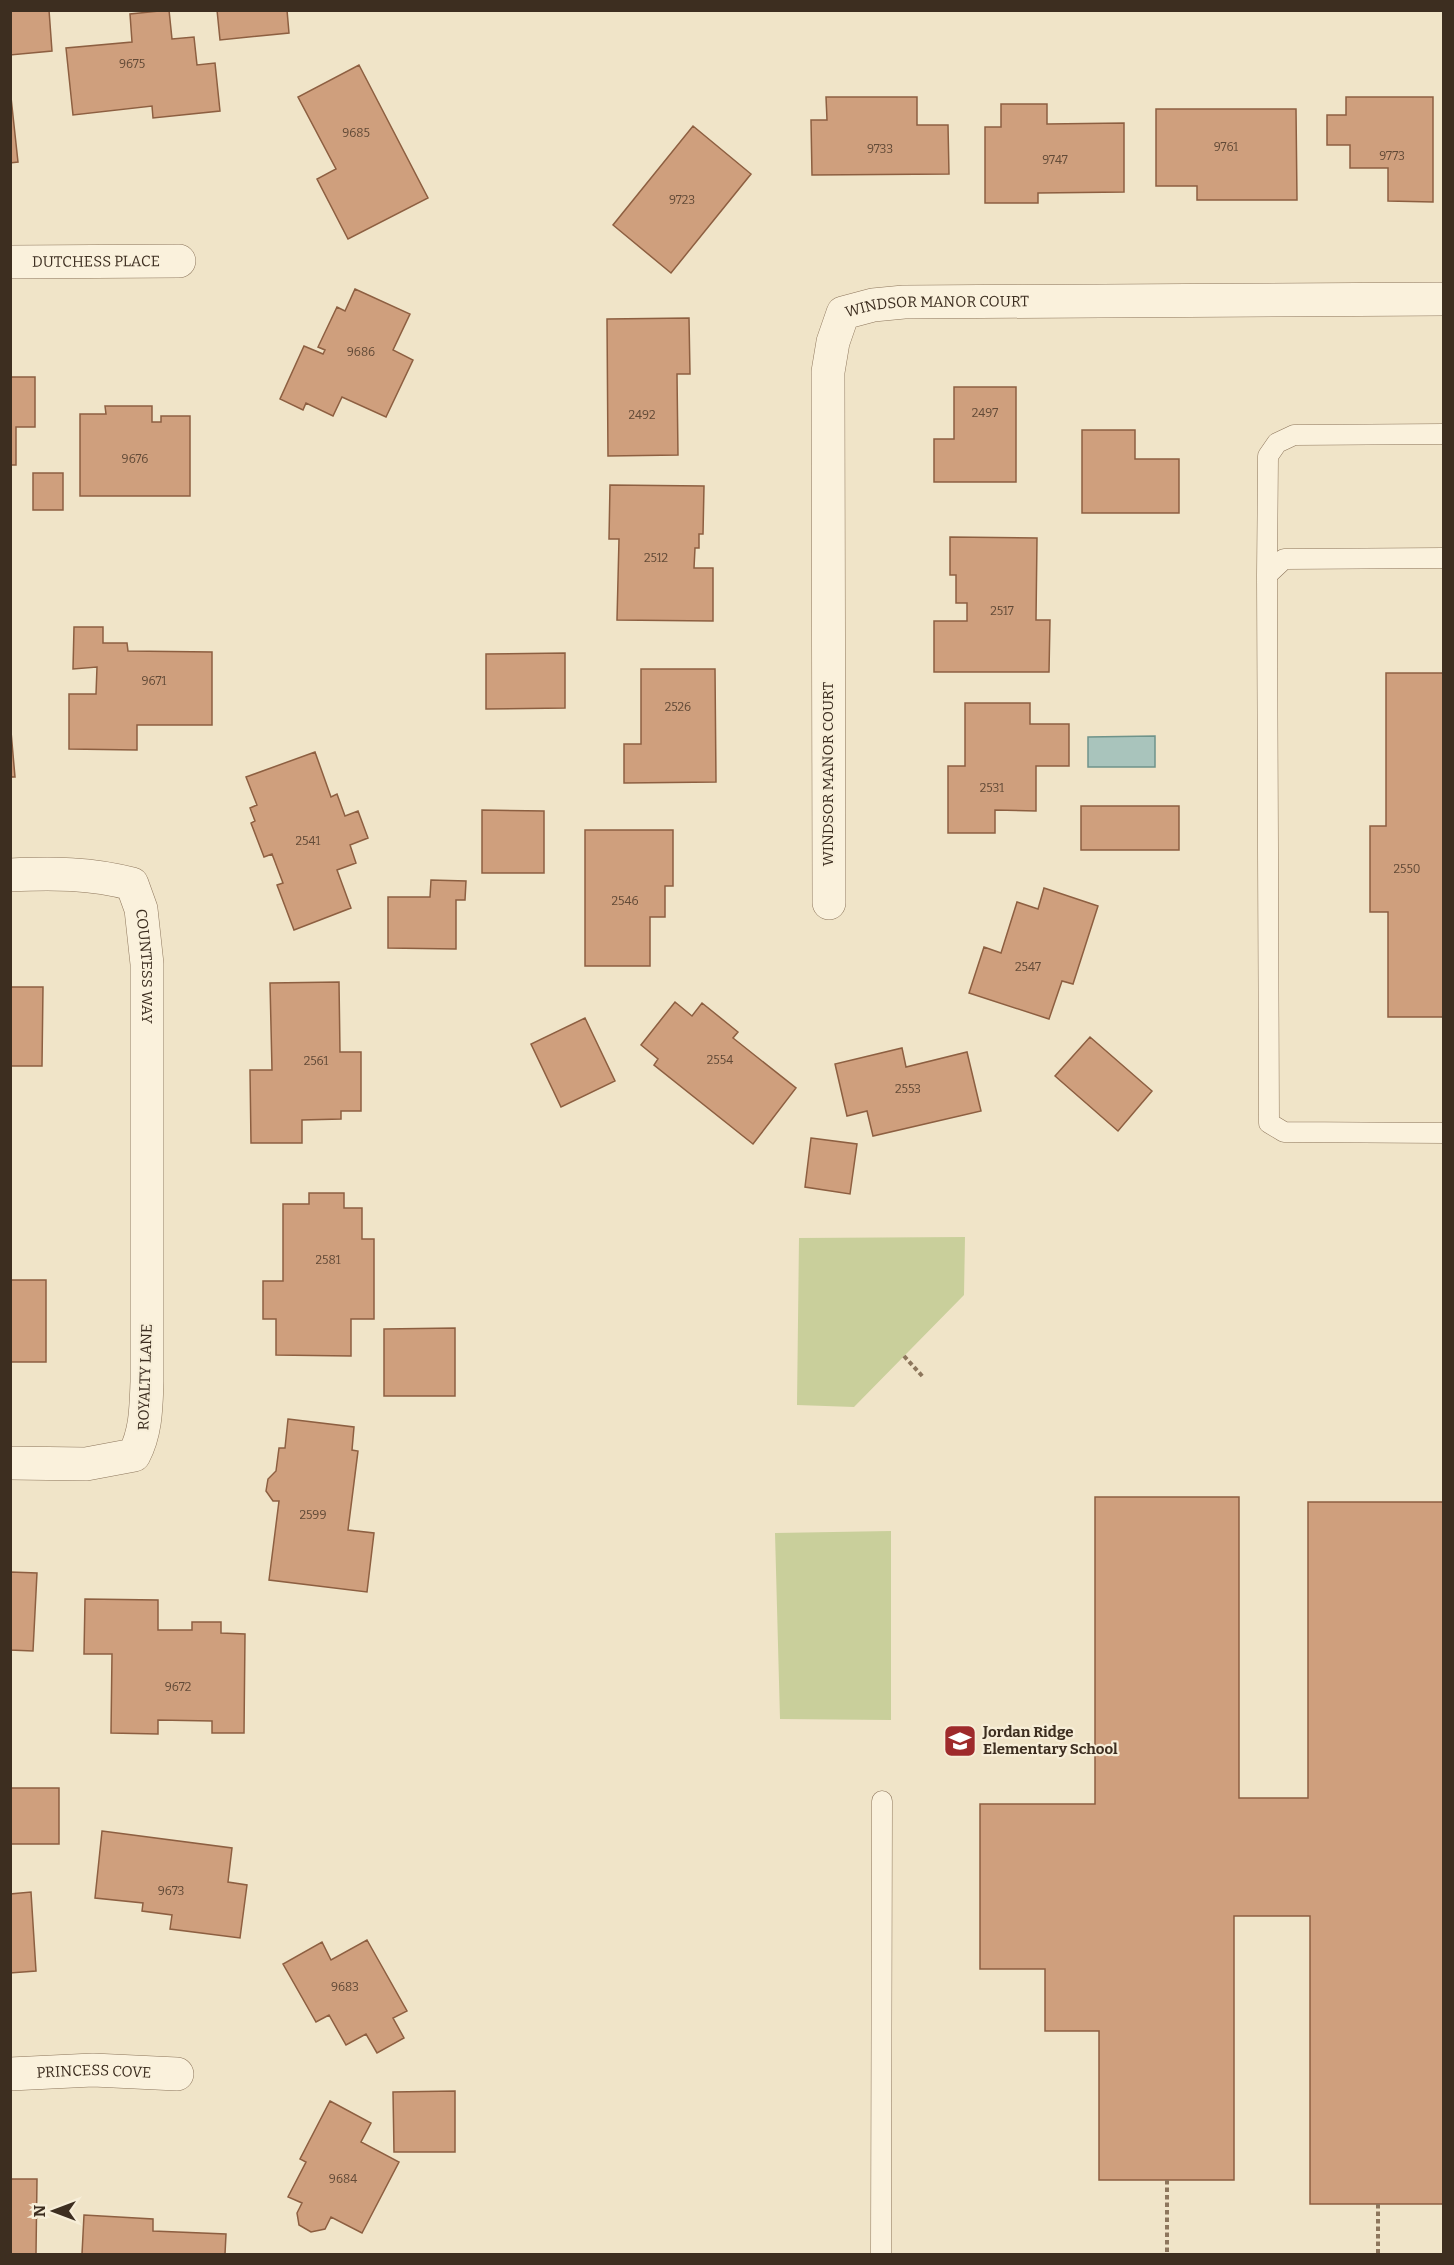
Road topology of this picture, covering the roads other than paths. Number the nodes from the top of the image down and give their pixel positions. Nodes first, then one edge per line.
1 (179, 261) dead end
2 (10, 262) edge
3 (1443, 299) edge
4 (1443, 434) edge
5 (1443, 558) edge
6 (1267, 575) junction
7 (10, 875) edge
8 (829, 903) dead end
9 (1443, 1133) edge
10 (147, 1172) joint
11 (10, 1463) edge
12 (882, 1801) dead end
13 (10, 2074) edge
14 (177, 2074) dead end
15 (881, 2254) edge

1 - 2 street, DUTCHESS PLACE
3 - 8 street, WINDSOR MANOR COURT
4 - 6 lane
5 - 6 lane
6 - 9 lane
7 - 10 street, COUNTESS WAY
10 - 11 street, ROYALTY LANE
12 - 15 lane
13 - 14 street, PRINCESS COVE

